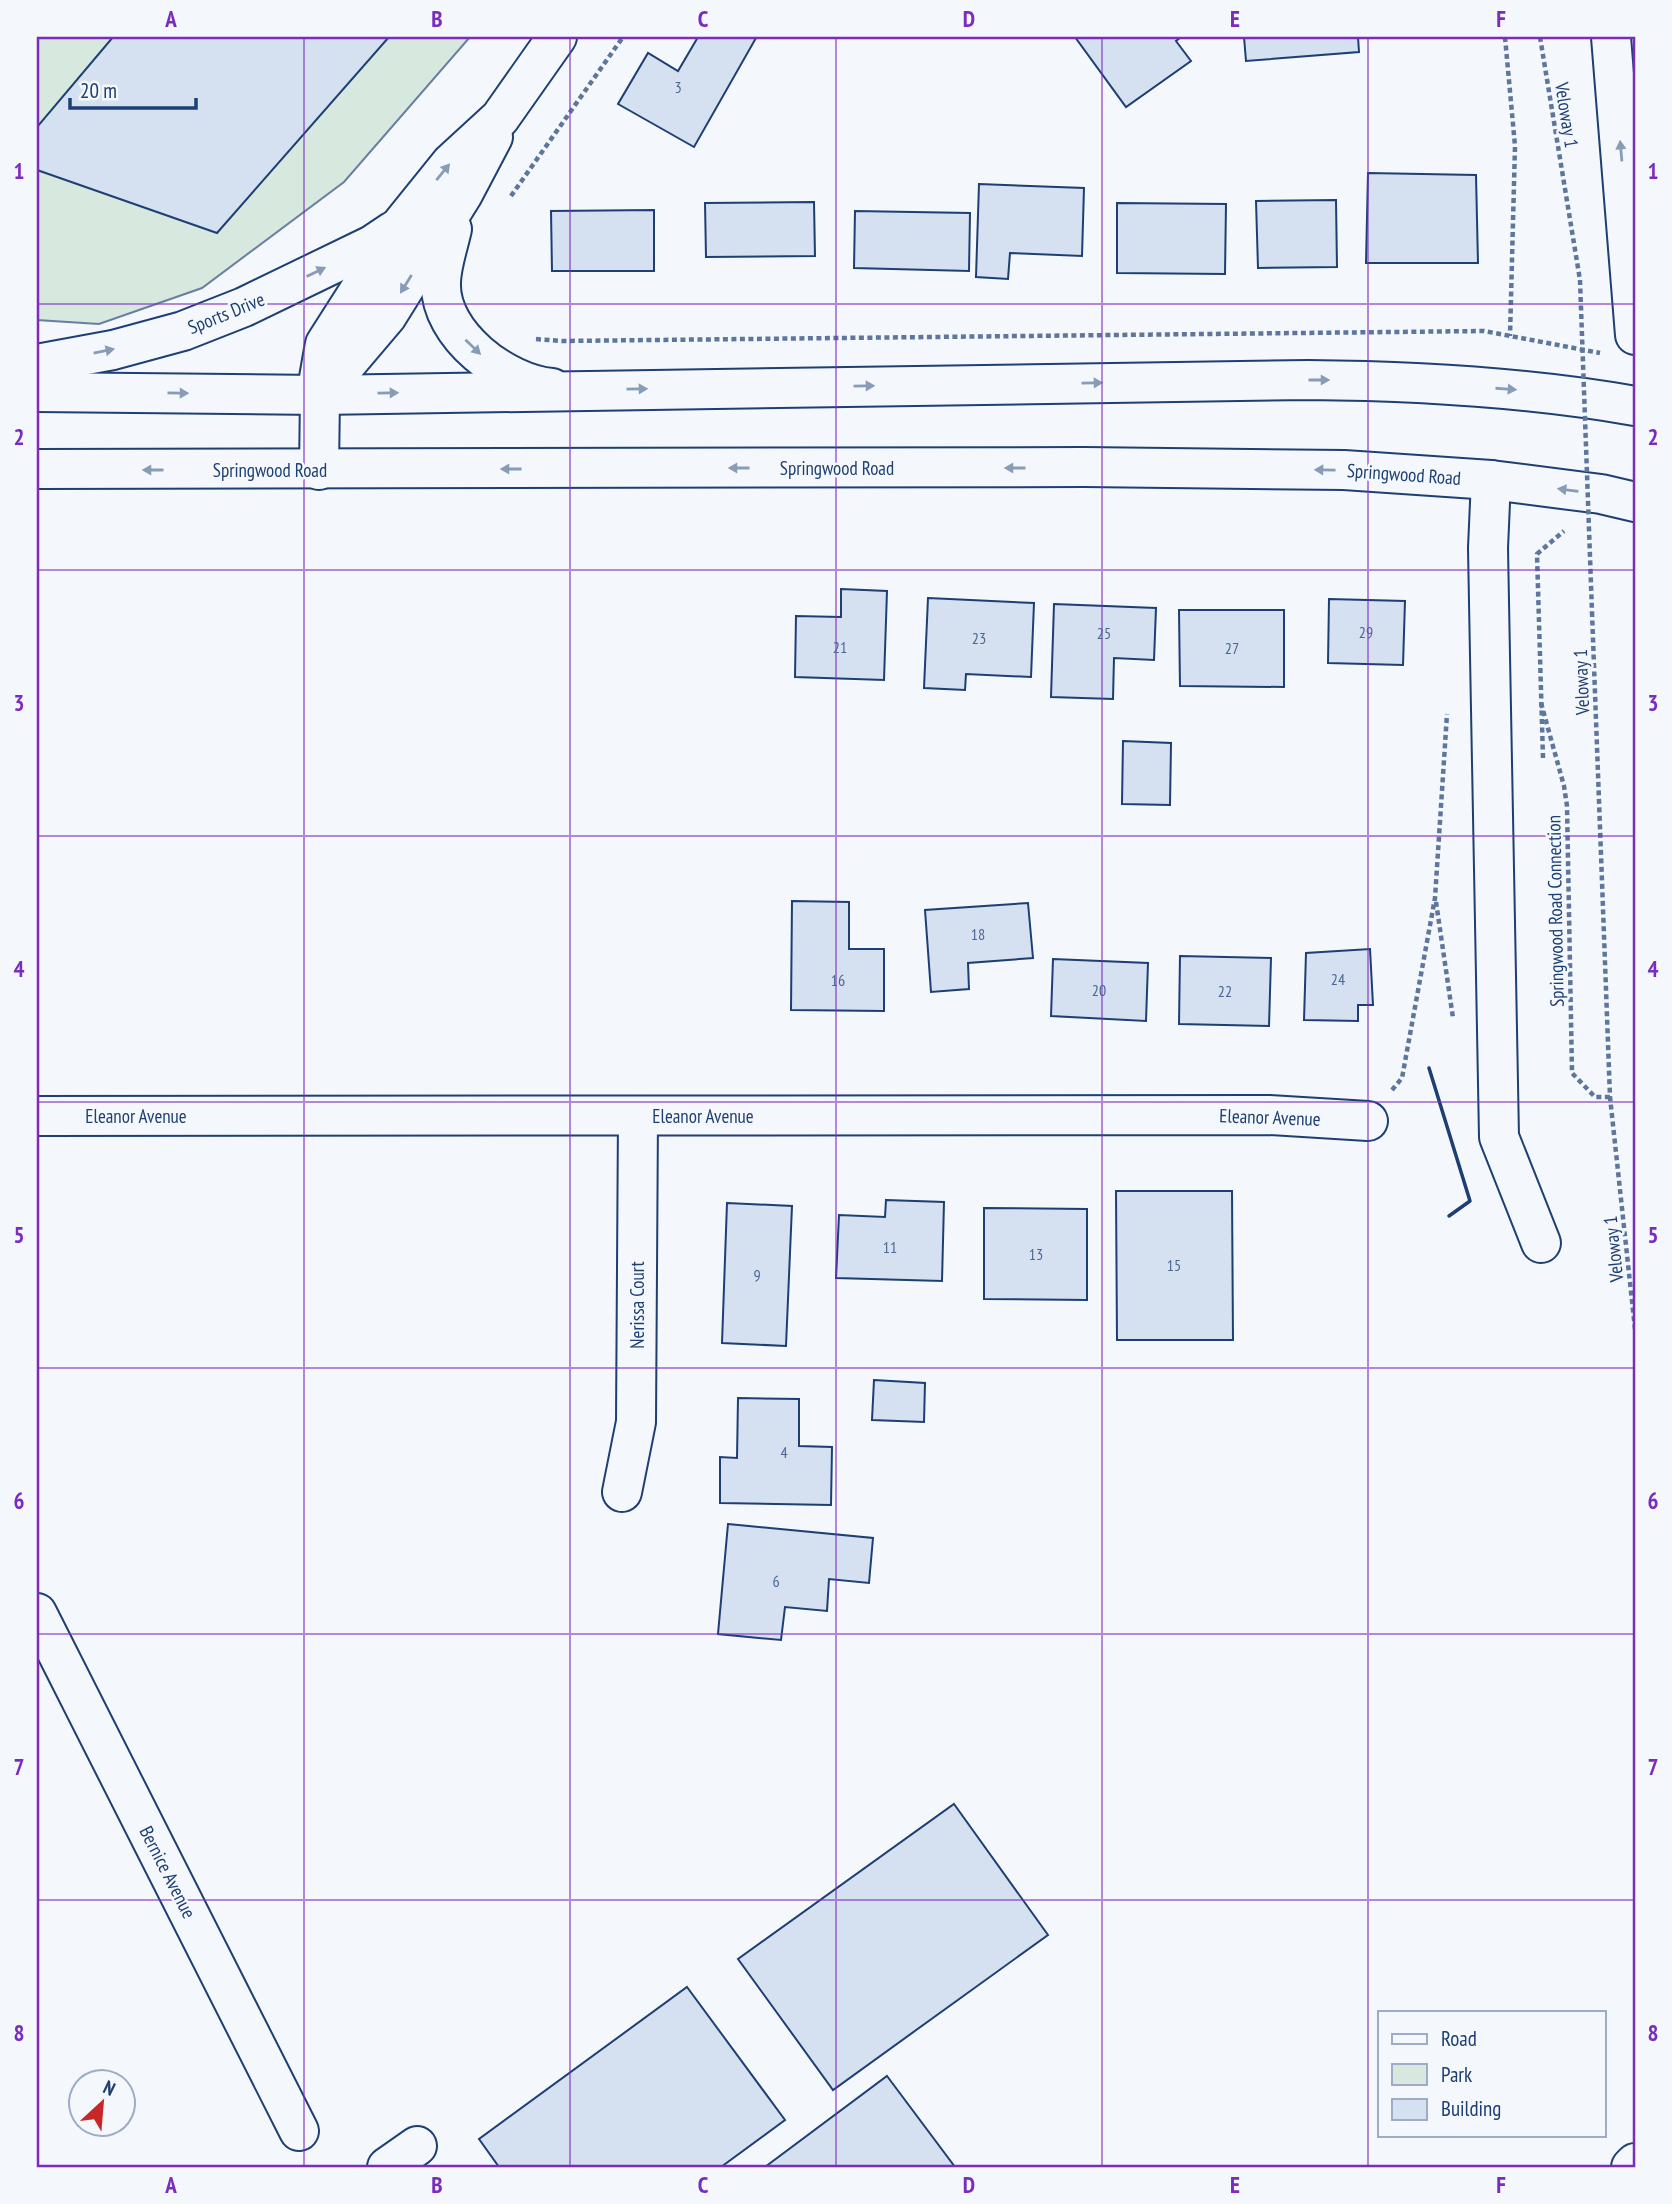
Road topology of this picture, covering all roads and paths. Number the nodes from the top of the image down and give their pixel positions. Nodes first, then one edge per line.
1 (557, 37) edge
2 (623, 37) edge
3 (1505, 37) edge
4 (1540, 37) edge
5 (1611, 37) edge
6 (500, 118) junction
7 (463, 194) junction
8 (508, 201) dead end
9 (401, 225) junction
10 (1510, 336) junction
11 (532, 338) dead end
12 (1623, 345) edge
13 (37, 364) edge
14 (569, 390) junction
15 (37, 392) edge
16 (320, 395) junction
17 (1635, 406) edge
18 (37, 469) edge
19 (319, 470) junction
20 (1491, 480) junction
21 (1635, 502) edge
22 (1536, 554) dead end
23 (1541, 703) junction
24 (1447, 708) dead end
25 (1543, 758) dead end
26 (1610, 1097) junction
27 (37, 1116) edge
28 (638, 1116) junction
29 (1368, 1121) joint
30 (1541, 1243) dead end
31 (1635, 1329) edge
32 (622, 1492) dead end
33 (37, 1613) edge
34 (299, 2131) dead end
35 (1635, 2163) edge
36 (1631, 2167) edge

1 - 6 main road, Sports Drive
2 - 8 path
3 - 10 path
4 - 26 path, Veloway 1, bridge
12 -> 5 main road
6 - 7 main road, Sports Drive
9 -> 6 main road, Sports Drive
7 -> 14 main road
7 -> 16 main road, Sports Drive
13 -> 9 main road, Sports Drive
9 - 16 main road, Sports Drive
10 - 11 path
10 - 12 path
16 -> 14 main road
14 -> 17 main road
15 -> 16 main road
16 - 19 main road, Sports Drive
19 -> 18 main road, Springwood Road
20 -> 19 main road, Springwood Road
21 -> 20 main road, Springwood Road
20 - 30 main road
22 - 23 path
23 - 25 path
23 - 26 path, Springwood Road Connection
24 - 29 path
26 - 31 path, Veloway 1
27 - 28 main road, Eleanor Avenue
28 - 29 main road, Eleanor Avenue
28 - 32 main road, Nerissa Court
33 - 34 main road, Bernice Avenue
35 - 36 main road

